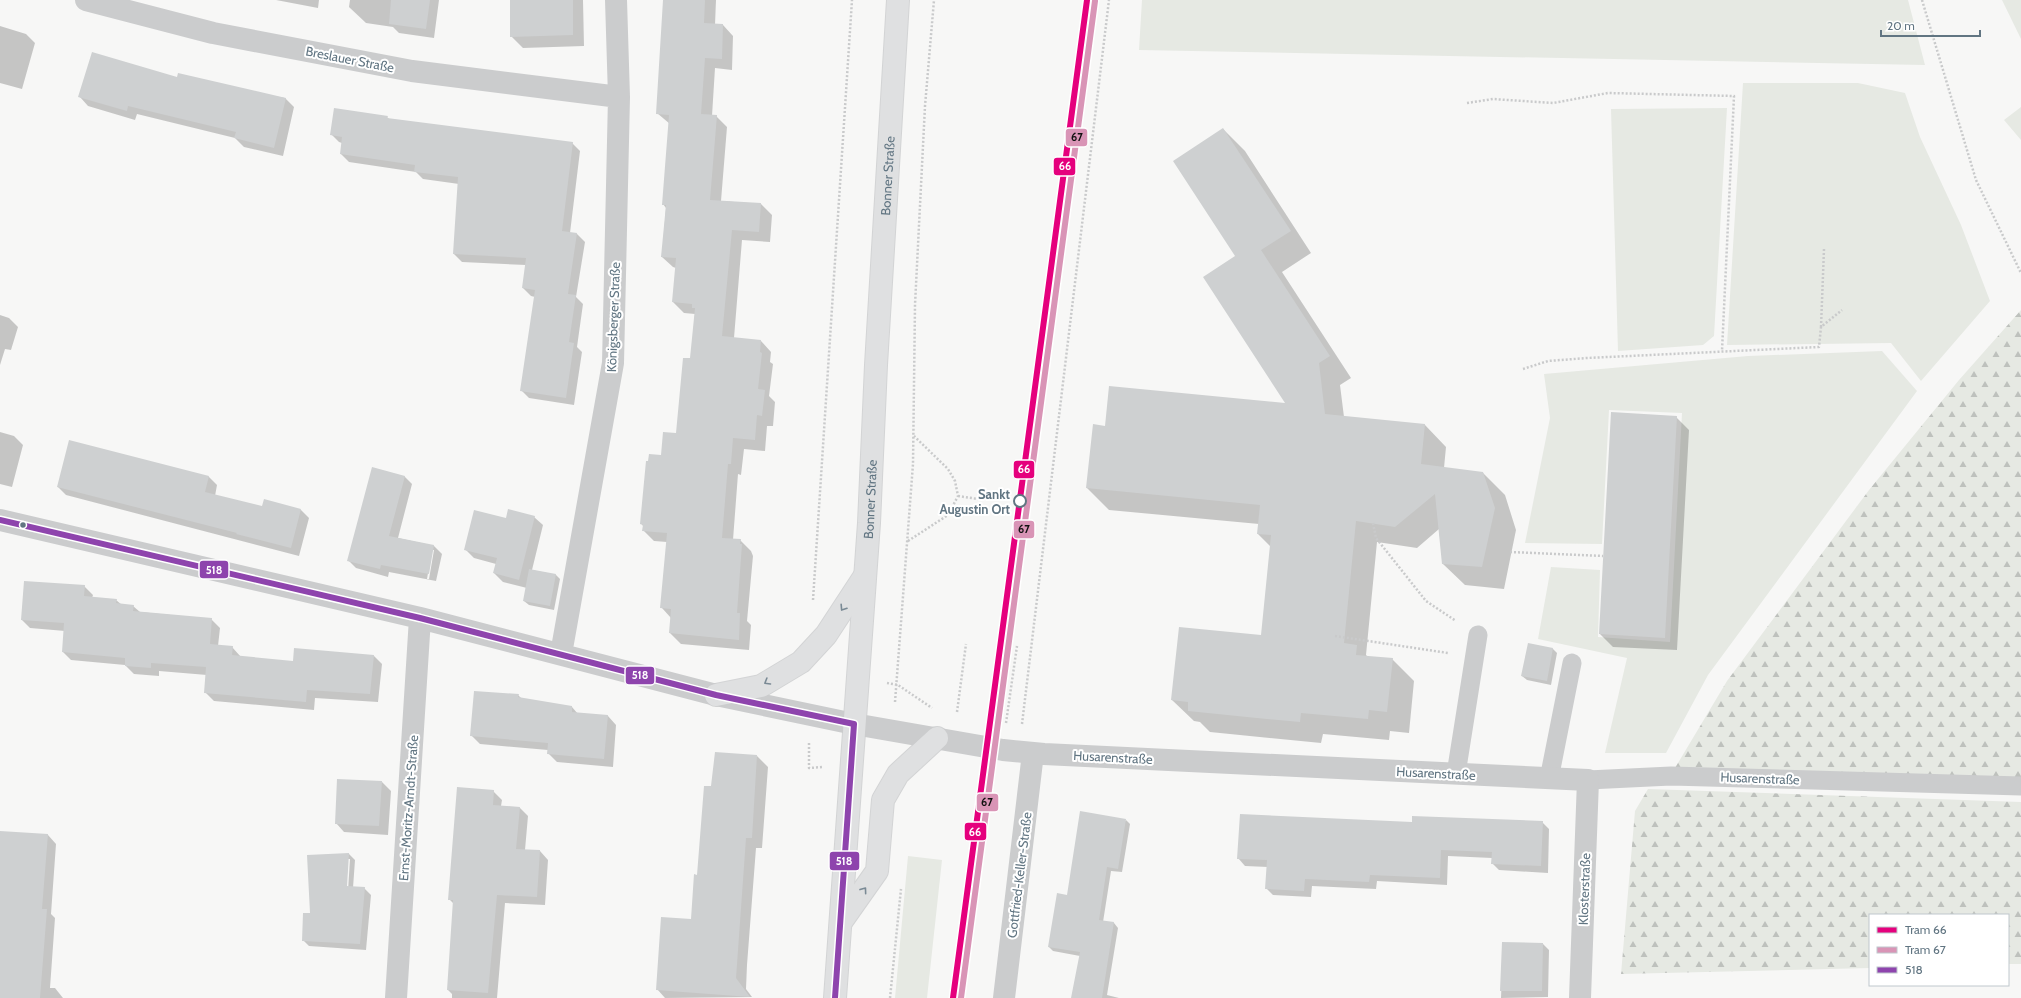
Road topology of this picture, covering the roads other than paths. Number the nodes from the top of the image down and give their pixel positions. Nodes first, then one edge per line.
1 (86, 0) edge
2 (616, 0) edge
3 (898, 0) edge
4 (619, 97) junction
5 (0, 520) edge
6 (865, 575) junction
7 (420, 618) junction
8 (1478, 635) road end
9 (561, 654) junction
10 (1572, 663) dead end
11 (716, 695) junction
12 (854, 724) junction
13 (937, 738) junction
14 (1034, 753) junction
15 (1456, 774) junction
16 (1550, 779) junction
17 (1588, 780) junction
18 (2021, 786) edge
19 (841, 922) junction
20 (396, 998) edge
21 (836, 998) edge
22 (1004, 998) edge
23 (1580, 998) edge

1 - 4 street, Breslauer Straße
2 - 4 street, Königsberger Straße
3 - 6 main road, Bonner Straße
4 - 9 street, Königsberger Straße
5 - 7 street, Husarenstraße
6 -> 11 main road
6 - 12 main road, Bonner Straße
7 - 9 street, Husarenstraße
7 - 20 street, Ernst-Moritz-Arndt-Straße
8 - 15 lane
9 - 11 street, Husarenstraße
10 - 16 lane
11 - 12 street, Husarenstraße
12 - 13 street, Husarenstraße
12 - 19 main road, Bonner Straße
13 - 14 street, Husarenstraße
19 -> 13 main road
14 - 15 street, Husarenstraße
14 - 22 street, Gottfried-Keller-Straße
15 - 16 street, Husarenstraße
16 - 17 street, Husarenstraße
17 - 18 lane, Husarenstraße
17 - 23 street, Klosterstraße
19 - 21 main road, Bonner Straße

